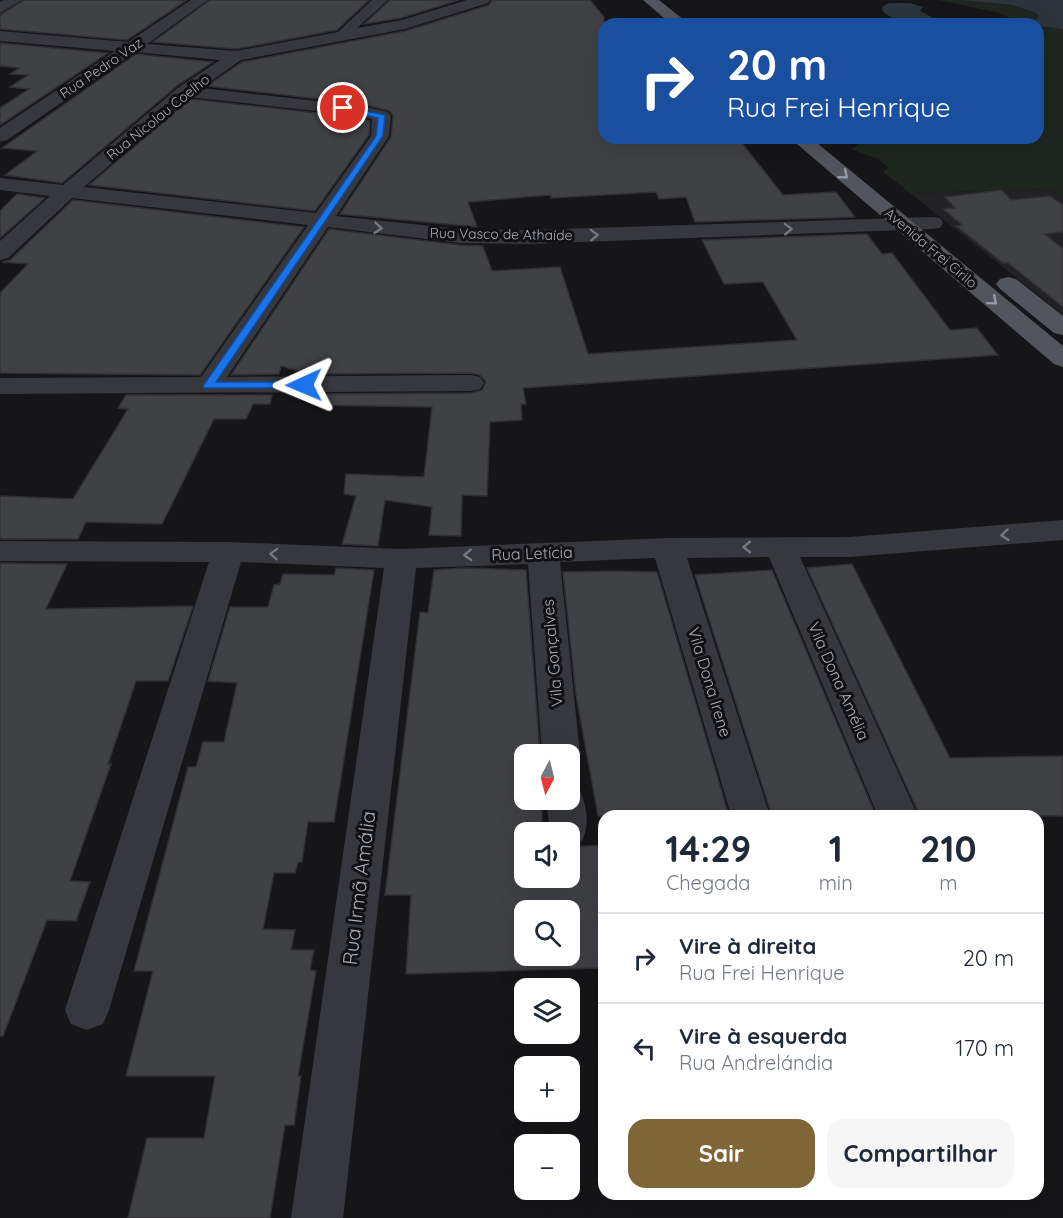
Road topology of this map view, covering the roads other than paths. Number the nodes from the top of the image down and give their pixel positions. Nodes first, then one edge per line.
1 (15, 0) edge
2 (201, 0) edge
3 (381, 0) edge
4 (483, 0) edge
5 (643, 3) edge
6 (0, 8) edge
7 (654, 18) edge
8 (670, 18) edge
9 (0, 36) edge
10 (342, 38) junction
11 (133, 47) junction
12 (236, 56) junction
13 (185, 91) junction
14 (0, 136) edge
15 (806, 144) edge
16 (833, 144) edge
17 (0, 184) edge
18 (67, 192) junction
19 (320, 221) junction
20 (932, 223) junction
21 (904, 225) junction
22 (967, 251) dead end
23 (0, 254) edge
24 (993, 272) dead end
25 (1063, 328) edge
26 (1063, 359) edge
27 (471, 383) dead end
28 (0, 386) edge
29 (208, 386) junction
30 (1063, 530) edge
31 (780, 547) junction
32 (668, 548) junction
33 (0, 551) edge
34 (228, 552) junction
35 (543, 552) junction
36 (401, 559) junction
37 (560, 744) edge
38 (749, 810) edge
39 (895, 810) edge
40 (87, 1010) dead end
41 (317, 1218) edge

1 - 6 street
2 - 11 street, Rua Pedro Vaz
3 - 10 street
4 - 10 street, Rua Nicolau Coelho
5 - 7 main road
5 - 8 main road
9 - 11 street
10 - 12 street, Rua Nicolau Coelho
11 - 12 street
11 - 14 street, Rua Pedro Vaz
12 - 13 street, Rua Nicolau Coelho
13 - 18 street, Rua Nicolau Coelho
13 - 19 street
15 -> 21 main road, Avenida Frei Cirilo
16 - 20 main road, Avenida Frei Cirilo
17 - 18 street, Rua Vasco de Athaíde
18 - 19 street, Rua Vasco de Athaíde
18 - 23 street, Rua Nicolau Coelho
19 -> 21 street, Rua Vasco de Athaíde
19 - 29 street
20 - 21 street, Rua Vasco de Athaíde
20 - 22 main road, Avenida Frei Cirilo
21 -> 26 main road, Avenida Frei Cirilo
24 - 25 main road, Avenida Frei Cirilo
27 - 29 street
28 - 29 street
30 -> 31 street, Rua Letícia
31 -> 32 street, Rua Letícia
31 - 39 street, Vila Dona Amélia
32 - 35 street, Rua Letícia
32 - 38 street, Vila Dona Irene
33 - 34 street, Rua Letícia
36 -> 34 street, Rua Letícia
34 - 40 street
35 -> 36 street, Rua Letícia
35 - 37 street, Vila Gonçalves
36 - 41 street, Rua Irmã Amália

